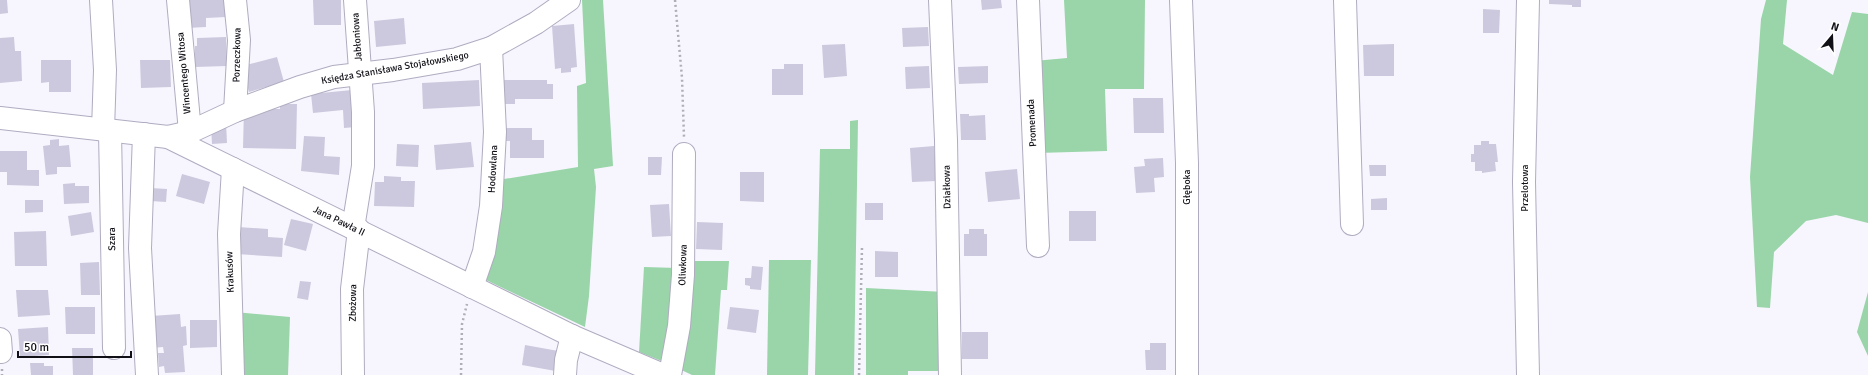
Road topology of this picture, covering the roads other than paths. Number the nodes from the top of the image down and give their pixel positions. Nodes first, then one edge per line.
1 (101, 0) edge
2 (178, 0) edge
3 (235, 0) edge
4 (355, 0) edge
5 (569, 0) edge
6 (940, 0) edge
7 (1028, 0) edge
8 (1181, 0) edge
9 (1345, 0) edge
10 (1528, 0) edge
11 (491, 48) junction
12 (360, 74) junction
13 (235, 111) junction
14 (0, 118) edge
15 (106, 130) junction
16 (144, 134) junction
17 (181, 138) junction
18 (684, 154) road end
19 (233, 169) junction
20 (1352, 224) dead end
21 (356, 229) junction
22 (1038, 246) dead end
23 (472, 287) junction
24 (572, 336) junction
25 (114, 348) dead end
26 (147, 375) edge
27 (233, 375) edge
28 (353, 375) edge
29 (565, 375) edge
30 (663, 375) edge
31 (670, 375) edge
32 (950, 375) edge
33 (1187, 375) edge
34 (1528, 375) edge

1 - 15 street, Szara
2 - 17 street, Wincentego Witosa
3 - 13 street, Porzeczkowa
4 - 12 street, Jabłoniowa
5 - 11 street, Księdza Stanisława Stojałowskiego
6 - 32 street, Działkowa
7 - 22 street, Promenada
8 - 33 street, Głęboka
9 - 20 street
10 - 34 street, Przelotowa
11 - 12 street, Księdza Stanisława Stojałowskiego
11 - 23 street, Hodowlana
12 - 13 street, Księdza Stanisława Stojałowskiego
12 - 21 street, Jabłoniowa
13 - 17 street, Księdza Stanisława Stojałowskiego
14 - 15 street, Jana Pawła II
15 - 16 street, Jana Pawła II
15 - 25 street, Szara
16 - 17 street, Jana Pawła II
16 - 26 street
17 - 19 street, Jana Pawła II
18 - 31 street, Oliwkowa
19 - 21 street, Jana Pawła II
19 - 27 street, Krakusów
21 - 23 street, Jana Pawła II
21 - 28 street, Zbożowa
23 - 24 street, Jana Pawła II
24 - 29 street
24 - 30 street, Jana Pawła II

